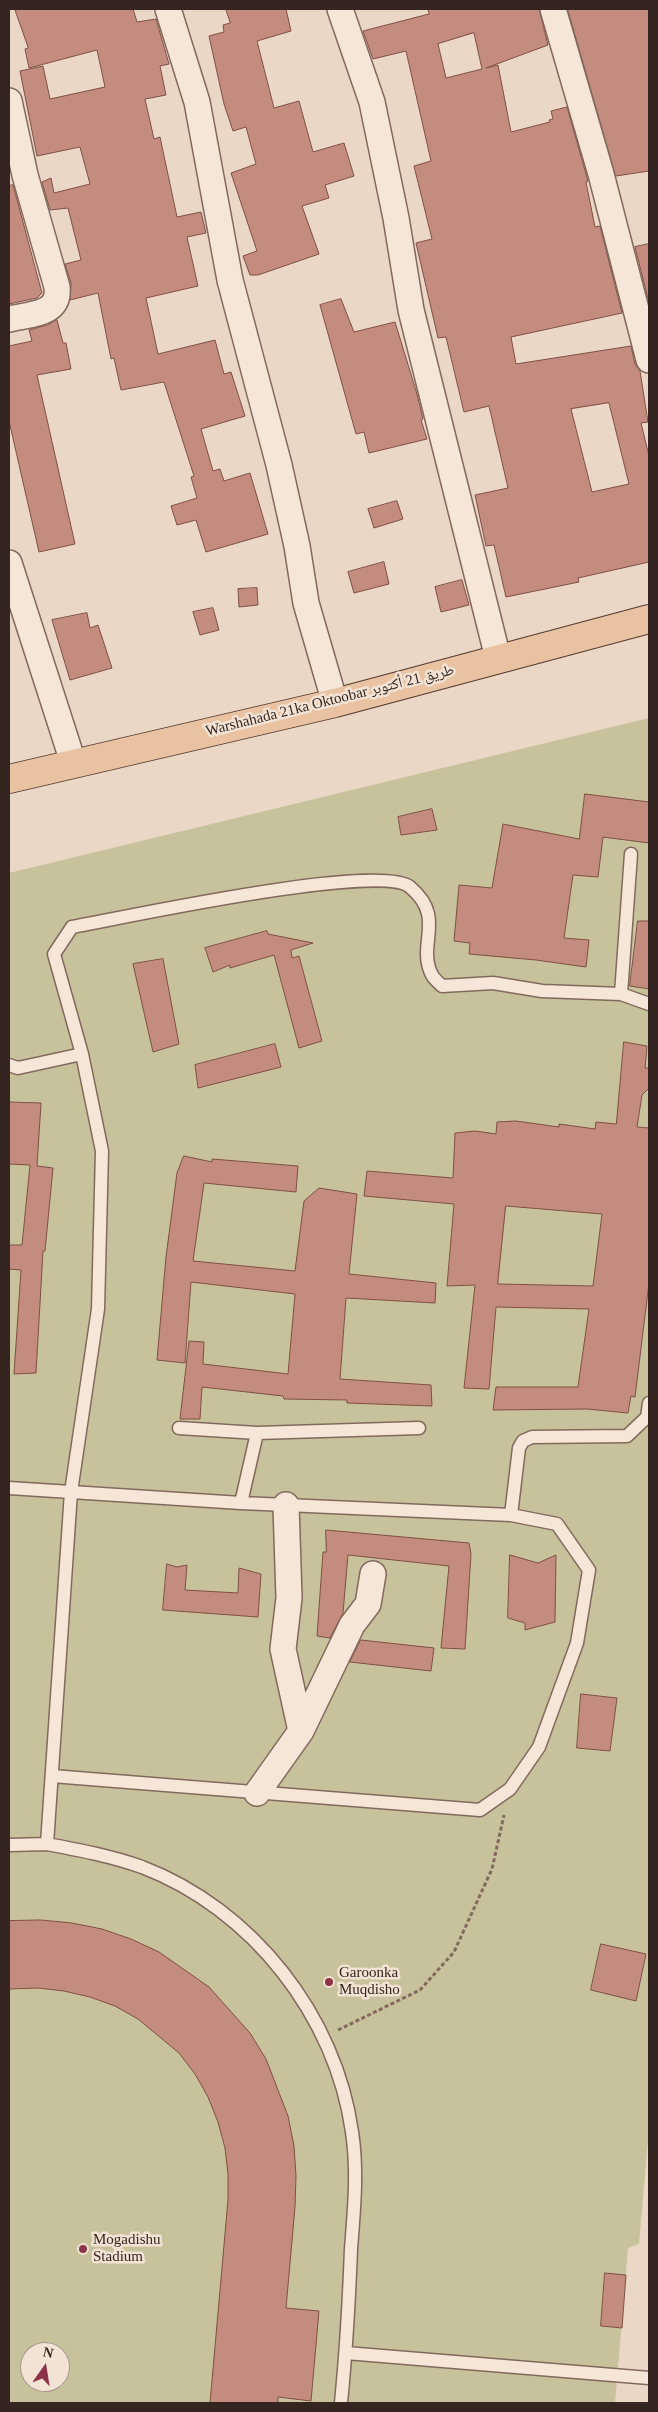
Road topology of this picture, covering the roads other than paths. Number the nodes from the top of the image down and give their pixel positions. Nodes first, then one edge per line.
1 (168, 9) edge
2 (340, 9) edge
3 (553, 9) edge
4 (9, 101) edge
5 (9, 319) edge
6 (649, 360) edge
7 (9, 563) edge
8 (649, 619) edge
9 (498, 658) junction
10 (335, 703) junction
11 (73, 762) junction
12 (9, 779) edge
13 (631, 854) dead end
14 (621, 994) junction
15 (649, 1004) edge
16 (82, 1054) junction
17 (9, 1065) edge
18 (649, 1403) edge
19 (179, 1428) dead end
20 (418, 1428) dead end
21 (257, 1433) junction
22 (9, 1488) edge
23 (71, 1492) junction
24 (241, 1503) junction
25 (286, 1505) junction
26 (511, 1515) junction
27 (373, 1574) dead end
28 (301, 1732) junction
29 (52, 1776) junction
30 (257, 1792) junction
31 (47, 1844) junction
32 (9, 1845) edge
33 (346, 2353) junction
34 (649, 2378) edge
35 (341, 2403) edge

1 - 10 street
2 - 9 street
3 - 6 street
4 - 5 street
7 - 11 street
8 - 9 main road, Warshahada 21ka Oktoobar طريق 21 أكتوبر
9 - 10 main road, Warshahada 21ka Oktoobar طريق 21 أكتوبر
10 - 11 main road, Warshahada 21ka Oktoobar طريق 21 أكتوبر
11 - 12 main road, Warshahada 21ka Oktoobar طريق 21 أكتوبر
13 - 14 lane
14 - 15 lane
14 - 16 lane
16 - 17 lane
16 - 23 lane
18 - 26 lane
19 - 21 lane
20 - 21 lane
21 - 24 lane
22 - 23 lane
23 - 24 lane
23 - 29 lane
24 - 25 lane
25 - 26 lane
25 - 28 street
26 - 30 lane
27 - 28 street
28 - 30 street
29 - 30 lane
29 - 31 lane
31 - 32 lane
31 - 33 lane
33 - 34 lane
33 - 35 lane

